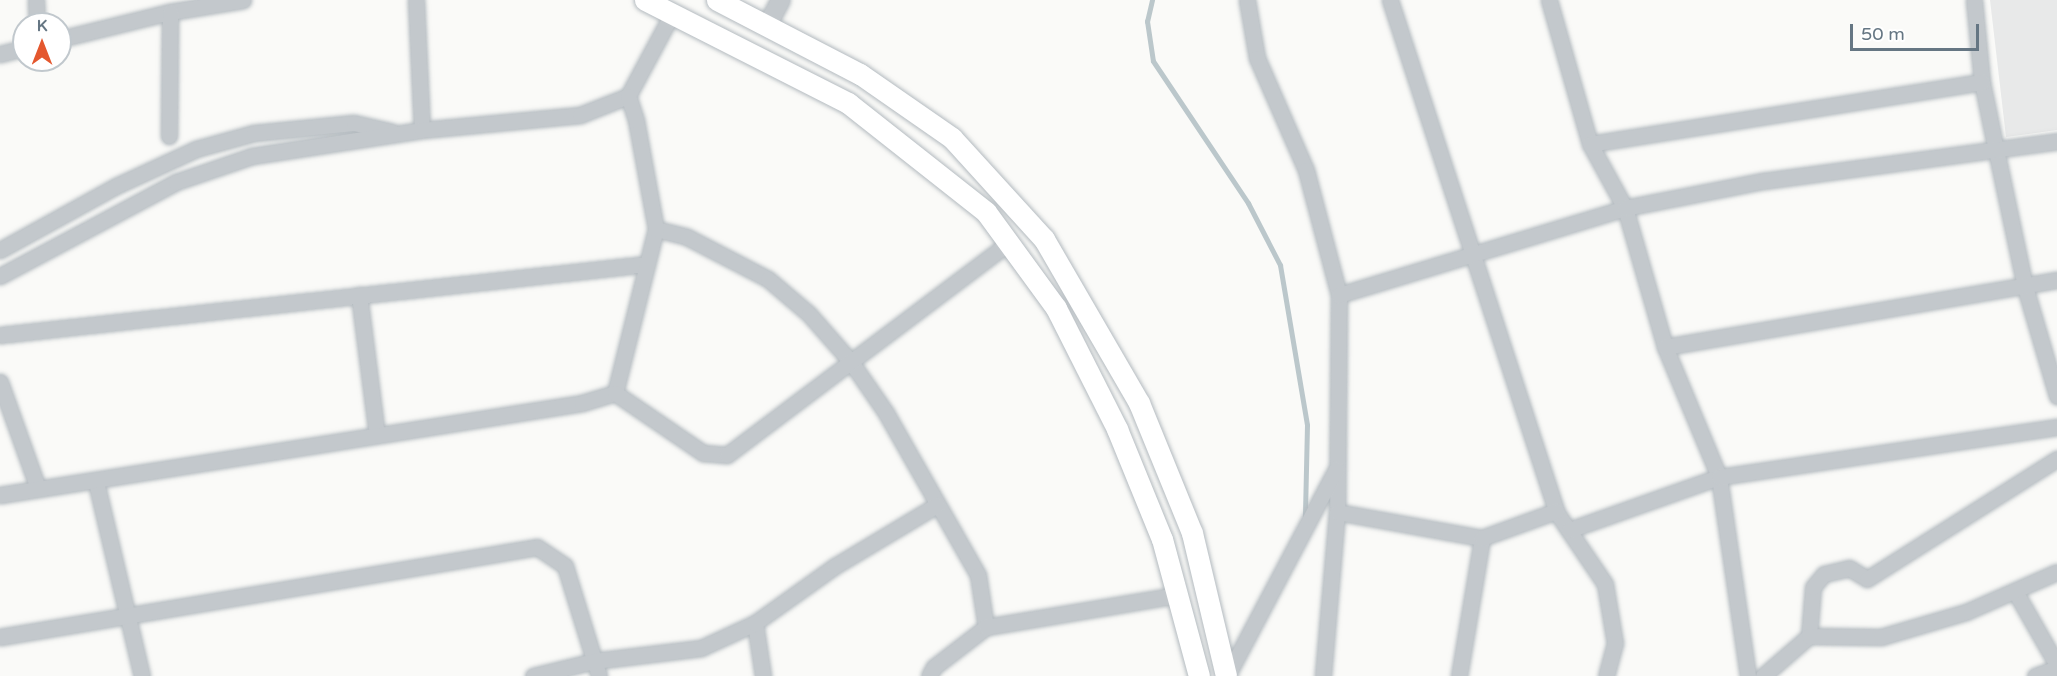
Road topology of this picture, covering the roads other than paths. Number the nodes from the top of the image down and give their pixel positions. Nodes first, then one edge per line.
1 (243, 0) edge
2 (416, 0) edge
3 (645, 0) edge
4 (717, 0) edge
5 (781, 0) edge
6 (1247, 0) edge
7 (1390, 0) edge
8 (1549, 0) edge
9 (1974, 0) edge
10 (170, 12) junction
11 (672, 14) junction
12 (768, 24) junction
13 (72, 36) edge
14 (1982, 82) junction
15 (628, 96) junction
16 (422, 130) junction
17 (398, 134) junction
18 (169, 136) dead end
19 (2057, 141) edge
20 (1590, 144) junction
21 (1996, 150) junction
22 (1625, 208) junction
23 (656, 229) junction
24 (1008, 243) junction
25 (1, 244) edge
26 (1473, 253) junction
27 (647, 264) junction
28 (0, 276) edge
29 (2057, 280) edge
30 (2025, 287) junction
31 (359, 295) junction
32 (1339, 295) junction
33 (0, 335) edge
34 (1665, 347) junction
35 (851, 362) junction
36 (0, 382) edge
37 (615, 393) junction
38 (2057, 396) edge
39 (2057, 427) edge
40 (377, 435) junction
41 (2057, 459) edge
42 (1337, 466) junction
43 (1719, 477) junction
44 (96, 482) junction
45 (38, 488) junction
46 (0, 495) edge
47 (937, 504) junction
48 (1557, 511) junction
49 (1337, 512) junction
50 (1569, 530) junction
51 (1482, 538) junction
52 (2057, 572) edge
53 (2016, 593) junction
54 (1177, 595) junction
55 (129, 615) junction
56 (755, 623) junction
57 (986, 627) junction
58 (1809, 636) junction
59 (0, 637) edge
60 (2057, 667) edge
61 (596, 669) edge
62 (142, 676) edge
63 (534, 676) edge
64 (763, 676) edge
65 (929, 676) edge
66 (1199, 676) edge
67 (1226, 676) edge
68 (1323, 676) edge
69 (1459, 676) edge
70 (1606, 676) edge
71 (1748, 676) edge
72 (1763, 676) edge
73 (2036, 676) edge

1 - 10 street
2 - 16 street
3 - 11 main road
4 - 12 main road
5 - 12 street
6 - 32 street
7 - 26 street
8 - 20 street
9 - 14 street
10 - 13 street
10 - 18 street
11 - 15 street
11 - 24 main road
12 - 67 main road
14 - 20 street
14 - 21 street
15 - 16 street
15 - 23 street
16 - 17 street
17 - 25 street
17 - 28 street
19 - 21 street
20 - 22 street
21 - 22 street
21 - 30 street
22 - 26 street
22 - 34 street
23 - 27 street
23 - 35 street
24 - 35 street
24 - 54 main road
26 - 32 street
26 - 48 street
27 - 31 street
27 - 37 street
29 - 30 street
30 - 34 street
30 - 38 street
31 - 33 street
31 - 40 street
32 - 42 street
34 - 43 street
35 - 37 street
35 - 47 street
36 - 45 street
37 - 40 street
39 - 43 street
40 - 44 street
41 - 58 street
42 - 49 street
42 - 67 street
43 - 50 street
43 - 71 street
44 - 45 street
44 - 55 street
45 - 46 street
47 - 56 street
47 - 57 street
48 - 50 street
48 - 51 street
49 - 51 street
49 - 68 street
50 - 70 street
51 - 69 street
52 - 53 street
53 - 58 street
53 - 60 street
54 - 57 street
54 - 66 main road
55 - 59 street
55 - 61 street
55 - 62 street
56 - 61 street
56 - 64 street
57 - 65 street
58 - 72 street
60 - 73 street
61 - 63 street

